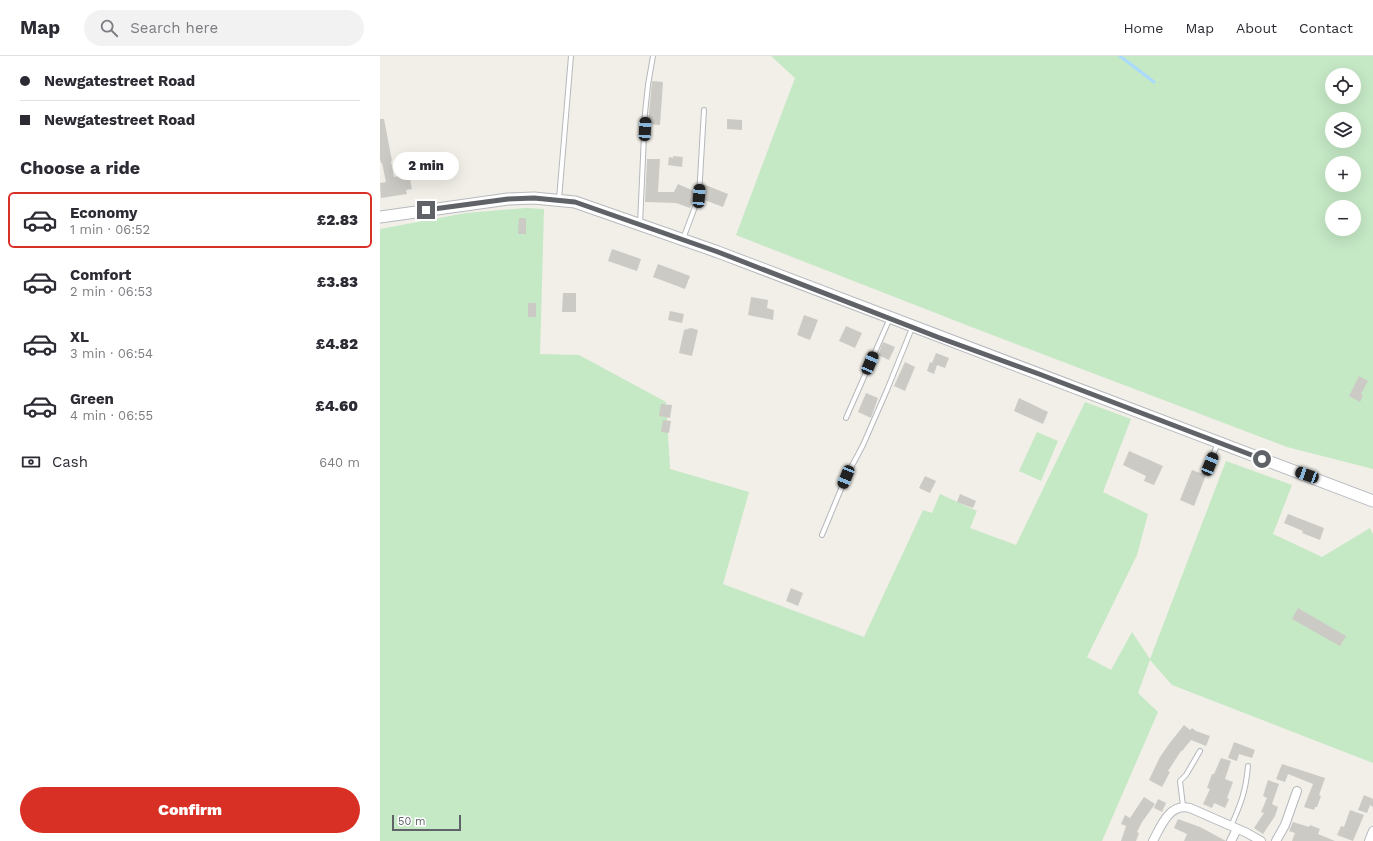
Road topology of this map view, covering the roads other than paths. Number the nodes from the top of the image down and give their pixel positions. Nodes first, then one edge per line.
1 (571, 56) edge
2 (653, 56) edge
3 (704, 110) dead end
4 (559, 200) junction
5 (380, 217) edge
6 (640, 224) junction
7 (683, 240) junction
8 (890, 318) junction
9 (912, 327) junction
10 (846, 418) dead end
11 (1218, 442) junction
12 (1206, 472) dead end
13 (1373, 501) edge
14 (822, 536) dead end
15 (1200, 751) dead end
16 (1248, 766) dead end
17 (1297, 791) dead end
18 (1183, 806) junction
19 (1234, 828) junction
20 (1373, 831) edge
21 (1153, 841) edge
22 (1231, 841) edge
23 (1261, 841) edge
24 (1276, 841) edge
25 (1369, 841) edge

1 - 4 lane
2 - 6 lane
3 - 7 lane
4 - 5 street
4 - 6 street
6 - 7 street
7 - 8 street
8 - 9 street
8 - 10 lane
9 - 11 street
9 - 14 lane
11 - 12 lane
11 - 13 street
15 - 18 lane
16 - 19 lane
17 - 24 street
18 - 19 street
18 - 21 street
19 - 22 street
19 - 23 street
20 - 25 street

